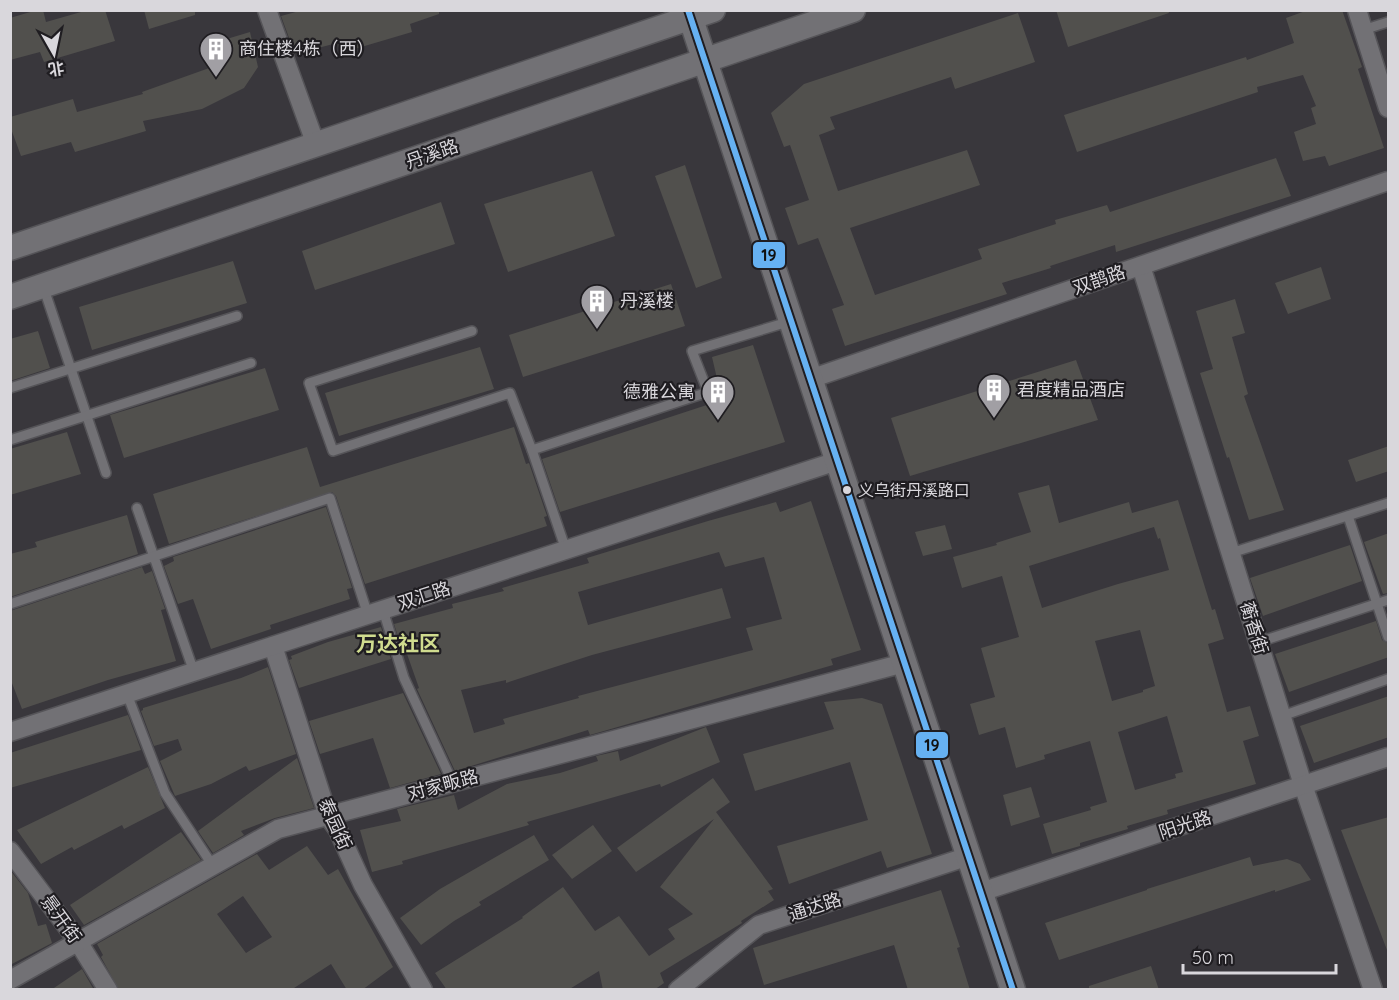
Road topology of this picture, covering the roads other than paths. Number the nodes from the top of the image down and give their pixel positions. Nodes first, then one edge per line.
1 (267, 10) edge
2 (854, 10) edge
3 (1357, 10) edge
4 (697, 13) edge
5 (1389, 22) edge
6 (1363, 30) junction
7 (705, 62) junction
8 (1387, 101) edge
9 (315, 145) junction
10 (1389, 181) edge
11 (12, 245) edge
12 (1141, 266) junction
13 (43, 286) junction
14 (10, 297) edge
15 (237, 315) dead end
16 (791, 321) junction
17 (472, 332) dead end
18 (251, 363) dead end
19 (71, 369) junction
20 (810, 379) junction
21 (10, 388) edge
22 (87, 416) junction
23 (10, 440) edge
24 (532, 450) junction
25 (837, 461) junction
26 (106, 473) dead end
27 (1389, 502) edge
28 (137, 508) dead end
29 (1348, 516) junction
30 (566, 550) junction
31 (1231, 553) junction
32 (154, 556) junction
33 (1389, 600) edge
34 (1377, 603) junction
35 (10, 604) edge
36 (375, 612) junction
37 (1389, 637) edge
38 (1258, 642) junction
39 (273, 646) junction
40 (904, 663) junction
41 (194, 672) junction
42 (1389, 679) edge
43 (127, 694) junction
44 (1282, 716) junction
45 (10, 732) edge
46 (1389, 757) edge
47 (453, 783) junction
48 (1303, 785) junction
49 (328, 816) junction
50 (10, 851) edge
51 (969, 856) junction
52 (213, 866) junction
53 (981, 892) junction
54 (77, 940) junction
55 (10, 980) edge
56 (108, 990) edge
57 (423, 990) edge
58 (678, 990) edge
59 (1013, 990) edge
60 (1373, 990) edge

1 - 9 street
2 - 7 main road, 丹溪路
3 - 6 street
4 - 7 main road
4 - 9 main road
5 - 6 lane
6 - 8 street
7 - 13 main road, 丹溪路
7 - 16 main road
9 - 11 main road
10 - 12 street, 双鹊路
12 - 20 street, 双鹊路
12 - 31 street, 蘅香街
13 - 14 main road, 丹溪路
13 - 19 lane
15 - 19 lane
16 - 20 main road
16 - 24 lane
17 - 24 lane
18 - 22 lane
19 - 21 lane
19 - 22 lane
20 - 25 main road
22 - 23 lane
22 - 26 lane
24 - 30 lane
25 - 30 street, 双汇路
25 - 40 main road
27 - 29 lane
28 - 32 lane
29 - 31 lane
29 - 34 lane
30 - 36 street, 双汇路
31 - 38 street, 蘅香街
32 - 35 lane
32 - 36 lane
32 - 41 lane
33 - 34 lane
34 - 37 lane
34 - 38 lane
36 - 39 street, 双汇路
36 - 47 lane
38 - 44 street, 蘅香街
39 - 41 street, 双汇路
39 - 49 street, 泰园街
40 - 47 street, 对家畈路
40 - 51 main road
41 - 43 street, 双汇路
42 - 44 lane
43 - 45 street, 双汇路
43 - 52 lane
44 - 48 street, 蘅香街
46 - 48 street, 阳光路
47 - 49 street, 对家畈路
48 - 53 street, 阳光路
48 - 60 street, 蘅香街
49 - 52 street, 对家畈路
49 - 57 street, 泰园街
50 - 54 street, 景开街
51 - 53 main road
51 - 58 street, 通达路
52 - 54 street, 对家畈路
53 - 59 main road
54 - 55 street, 对家畈路
54 - 56 street, 景开街

